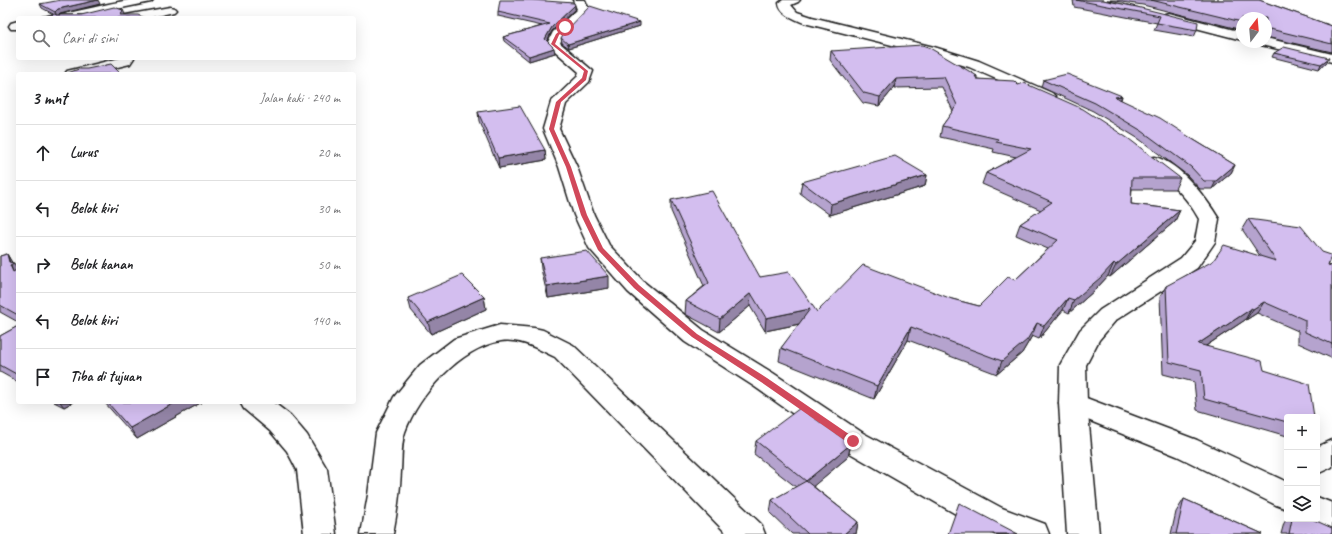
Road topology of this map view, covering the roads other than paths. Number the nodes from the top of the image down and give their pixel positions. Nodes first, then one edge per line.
1 (147, 0) edge
2 (579, 0) edge
3 (790, 2) edge
4 (171, 10) edge
5 (1154, 14) edge
6 (75, 16) edge
7 (140, 16) edge
8 (1236, 34) edge
9 (1272, 43) edge
10 (1332, 58) edge
11 (125, 60) edge
12 (80, 72) edge
13 (1066, 105) edge
14 (1138, 149) edge
15 (1073, 403) junction
16 (256, 404) edge
17 (1332, 452) edge
18 (1320, 460) edge
19 (1284, 492) edge
20 (1320, 512) edge
21 (1332, 518) edge
22 (320, 534) edge
23 (377, 534) edge
24 (749, 534) edge
25 (1032, 534) edge
26 (1083, 534) edge

1 - 6 street
2 - 25 street
3 - 13 street
4 - 7 street
5 - 8 street
9 - 10 street
11 - 12 street
14 - 15 street
15 - 19 street
15 - 26 street
16 - 22 street
17 - 18 street
20 - 21 street
23 - 24 street

